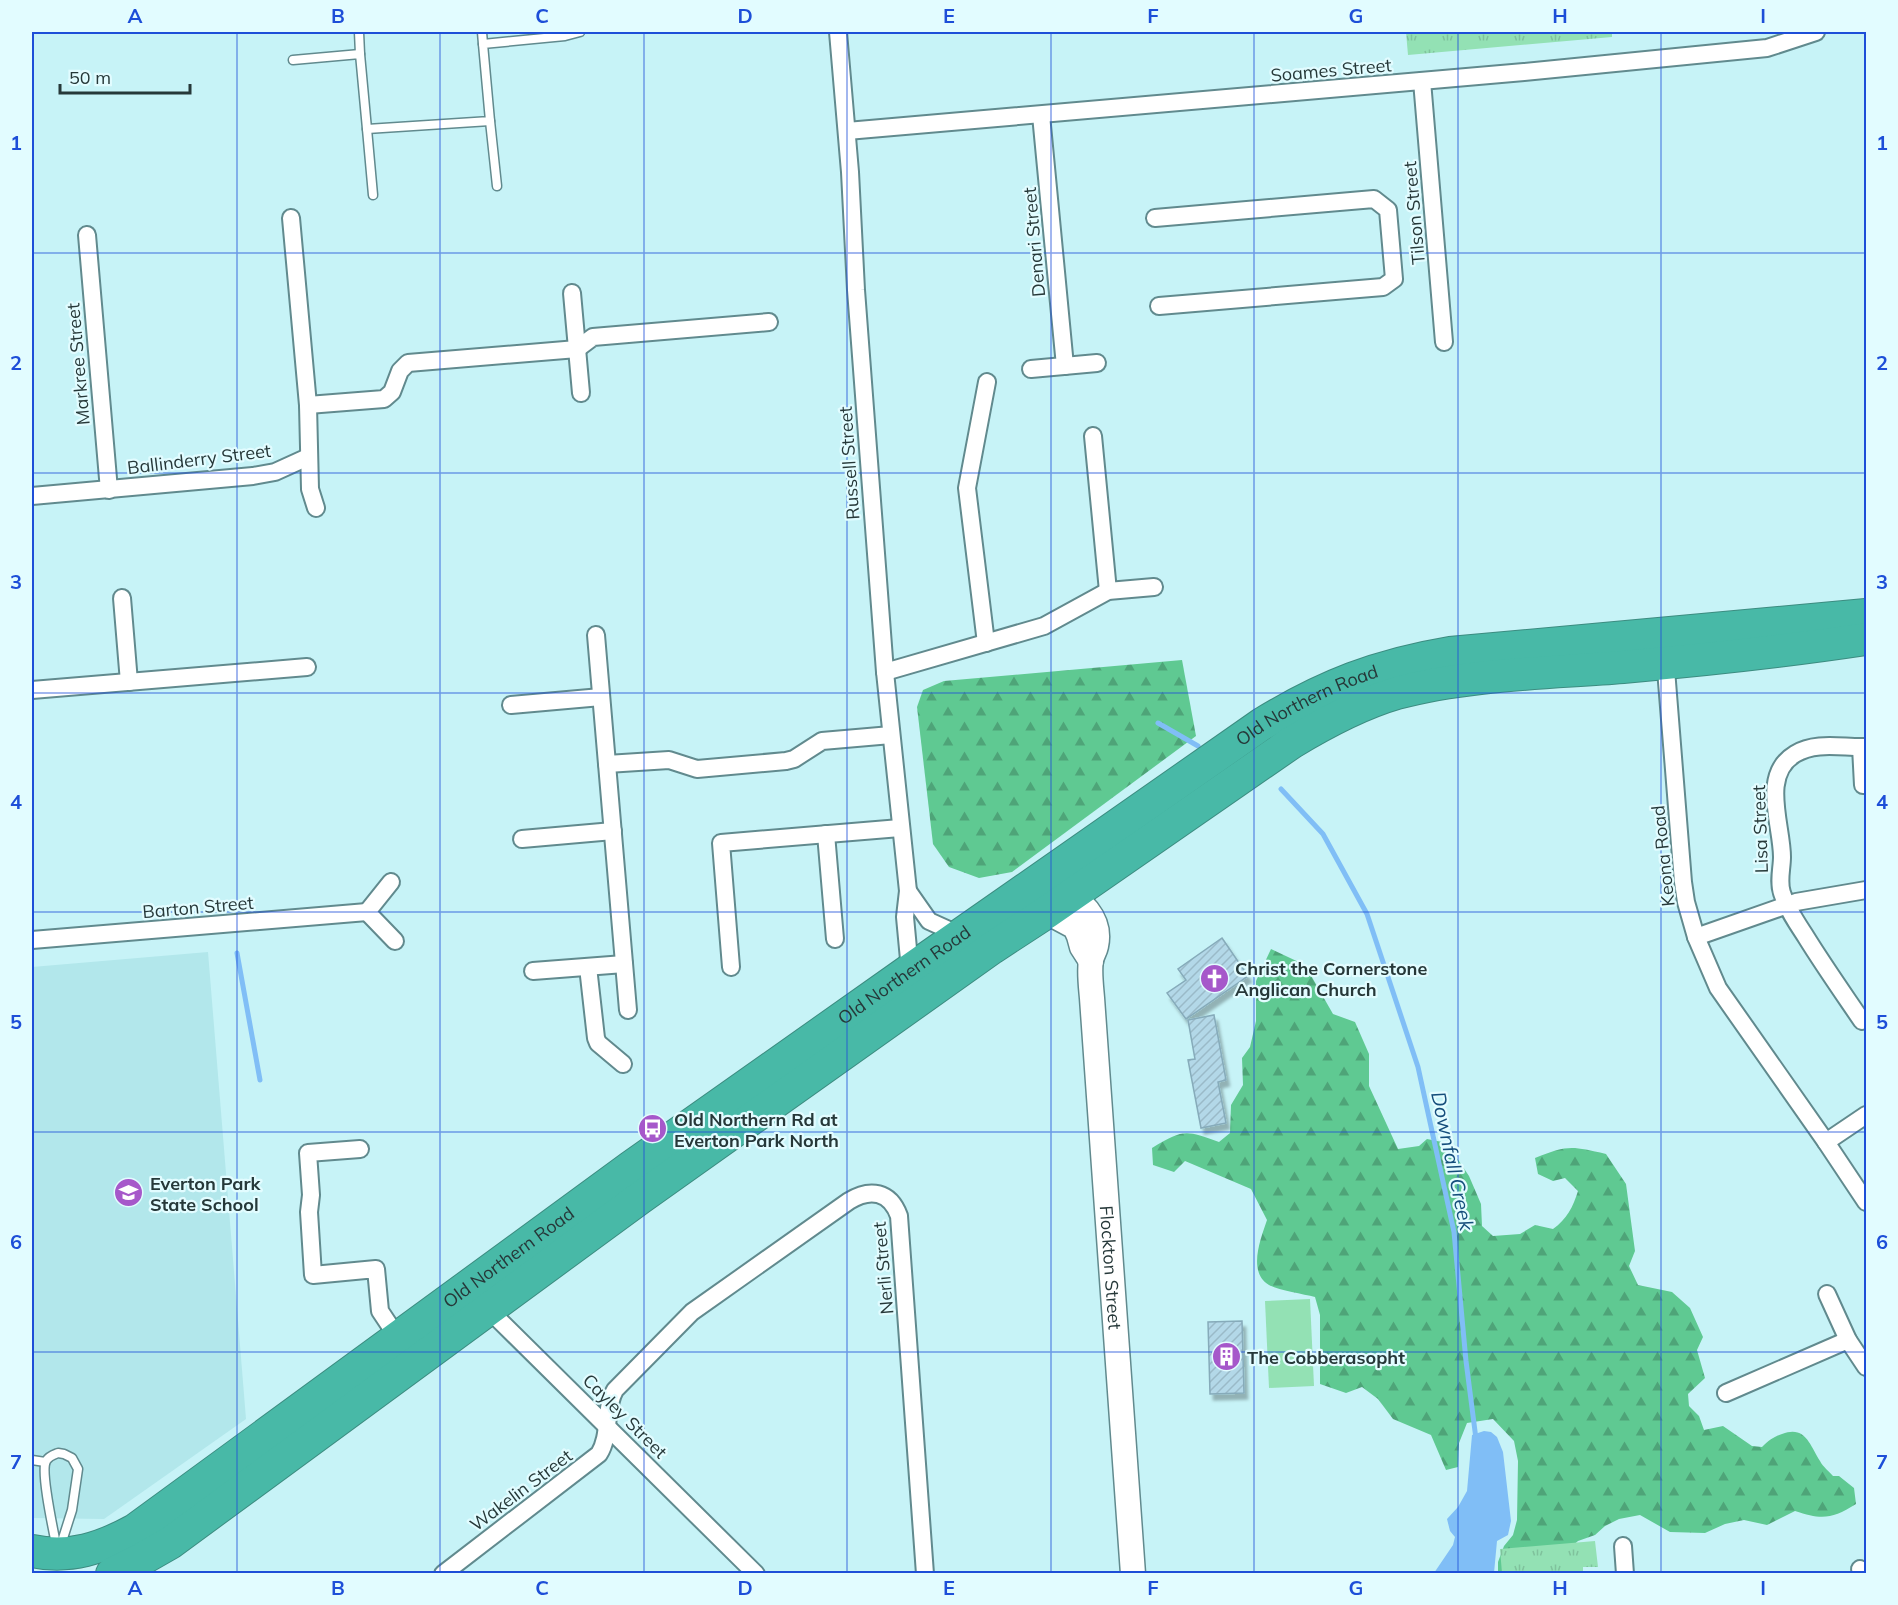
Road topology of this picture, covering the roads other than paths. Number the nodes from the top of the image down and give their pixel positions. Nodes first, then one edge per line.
1 (359, 32) edge
2 (482, 32) edge
3 (580, 32) edge
4 (838, 32) edge
5 (1816, 32) edge
6 (483, 44) junction
7 (360, 54) junction
8 (293, 60) dead end
9 (1422, 81) junction
10 (1041, 115) junction
11 (490, 121) junction
12 (367, 129) junction
13 (847, 131) junction
14 (497, 186) dead end
15 (373, 195) dead end
16 (291, 218) dead end
17 (1155, 218) dead end
18 (87, 235) dead end
19 (572, 293) dead end
20 (1159, 306) dead end
21 (768, 322) dead end
22 (1444, 342) dead end
23 (577, 349) junction
24 (1096, 363) dead end
25 (1065, 366) junction
26 (1031, 369) dead end
27 (987, 382) dead end
28 (581, 393) dead end
29 (308, 405) junction
30 (1093, 436) dead end
31 (308, 457) junction
32 (109, 490) junction
33 (32, 496) edge
34 (316, 508) dead end
35 (1154, 587) dead end
36 (1108, 591) junction
37 (122, 598) dead end
38 (1866, 615) edge
39 (596, 635) dead end
40 (1866, 639) edge
41 (986, 643) junction
42 (1664, 649) junction
43 (307, 667) dead end
44 (885, 672) junction
45 (129, 682) junction
46 (32, 690) edge
47 (601, 697) junction
48 (511, 705) dead end
49 (891, 735) junction
50 (1864, 747) edge
51 (607, 764) junction
52 (1863, 785) dead end
53 (900, 828) junction
54 (613, 831) junction
55 (825, 834) junction
56 (522, 839) dead end
57 (392, 882) dead end
58 (1866, 890) edge
59 (908, 891) junction
60 (1023, 891) junction
61 (1059, 904) junction
62 (1787, 905) junction
63 (367, 912) junction
64 (960, 935) junction
65 (1696, 938) junction
66 (835, 939) dead end
67 (32, 940) edge
68 (395, 941) dead end
69 (624, 964) junction
70 (588, 967) junction
71 (731, 967) dead end
72 (910, 970) junction
73 (533, 971) dead end
74 (628, 1010) dead end
75 (1862, 1021) dead end
76 (623, 1064) dead end
77 (1866, 1116) edge
78 (1827, 1142) junction
79 (360, 1149) dead end
80 (1866, 1202) edge
81 (513, 1252) junction
82 (544, 1267) junction
83 (470, 1284) junction
84 (1827, 1294) dead end
85 (489, 1308) junction
86 (398, 1338) junction
87 (1848, 1340) junction
88 (1866, 1367) edge
89 (1726, 1393) dead end
90 (607, 1426) junction
91 (32, 1460) edge
92 (45, 1462) junction
93 (1623, 1546) dead end
94 (49, 1559) edge
95 (445, 1573) edge
96 (112, 1574) edge
97 (756, 1574) edge
98 (925, 1574) edge
99 (1133, 1574) edge
100 (1624, 1574) edge

1 - 7 lane
2 - 6 lane
3 - 6 lane
4 - 13 street, Russell Street
5 - 9 street, Soames Street
6 - 11 lane
7 - 8 lane
7 - 12 lane
9 - 10 street, Soames Street
9 - 22 street, Tilson Street
10 - 13 street, Soames Street
10 - 25 street, Denari Street
11 - 12 lane
11 - 14 lane
12 - 15 lane
13 - 44 street, Russell Street
16 - 29 street
17 - 20 street
18 - 32 street, Markree Street
19 - 23 street
21 - 23 street
23 - 28 street
23 - 29 street
24 - 25 street
25 - 26 street
27 - 41 street
29 - 31 street
30 - 36 street
31 - 32 street, Ballinderry Street
31 - 34 street
32 - 33 street, Ballinderry Street
35 - 36 street
36 - 41 street
37 - 45 street
38 - 42 highway, Old Northern Road
39 - 47 street
40 - 42 highway, Old Northern Road
41 - 44 street
42 - 60 highway, Old Northern Road
42 - 61 highway, Old Northern Road
42 - 65 street, Keona Road
43 - 45 street
44 - 49 street, Russell Street
45 - 46 street
47 - 48 street
47 - 51 street
49 - 51 street
49 - 53 street, Russell Street
50 - 52 street, Lisa Street
50 - 62 street, Lisa Street
51 - 54 street
53 - 55 street
53 - 59 street, Russell Street
54 - 56 street
54 - 69 street
55 - 66 street
55 - 71 street
57 - 63 street
58 - 62 street
59 - 64 street, Russell Street
59 - 72 street, Russell Street
60 - 61 street
60 - 64 highway, Old Northern Road
61 - 82 highway, Old Northern Road
61 - 99 street, Flockton Street
62 - 65 street
62 - 75 street, Lisa Street
63 - 67 street, Barton Street
63 - 68 street
64 - 72 highway, Old Northern Road
65 - 78 street, Keona Road
69 - 70 street
69 - 74 street
70 - 73 street
70 - 76 street
72 - 81 highway, Old Northern Road
77 - 78 street
78 - 80 street, Keona Road
79 - 86 street
81 - 82 highway
81 - 83 highway, Old Northern Road
82 - 85 highway, Old Northern Road
83 - 85 street, Cayley Street
83 - 86 highway, Old Northern Road
84 - 87 street
85 - 90 street, Cayley Street
85 - 96 highway, Old Northern Road
86 - 94 highway, Old Northern Road
87 - 88 street
87 - 89 street
90 - 95 street, Wakelin Street
90 - 97 street, Cayley Street
90 - 98 street, Nerli Street
91 - 92 lane
92 - 94 lane
92 - 94 lane
93 - 100 street

